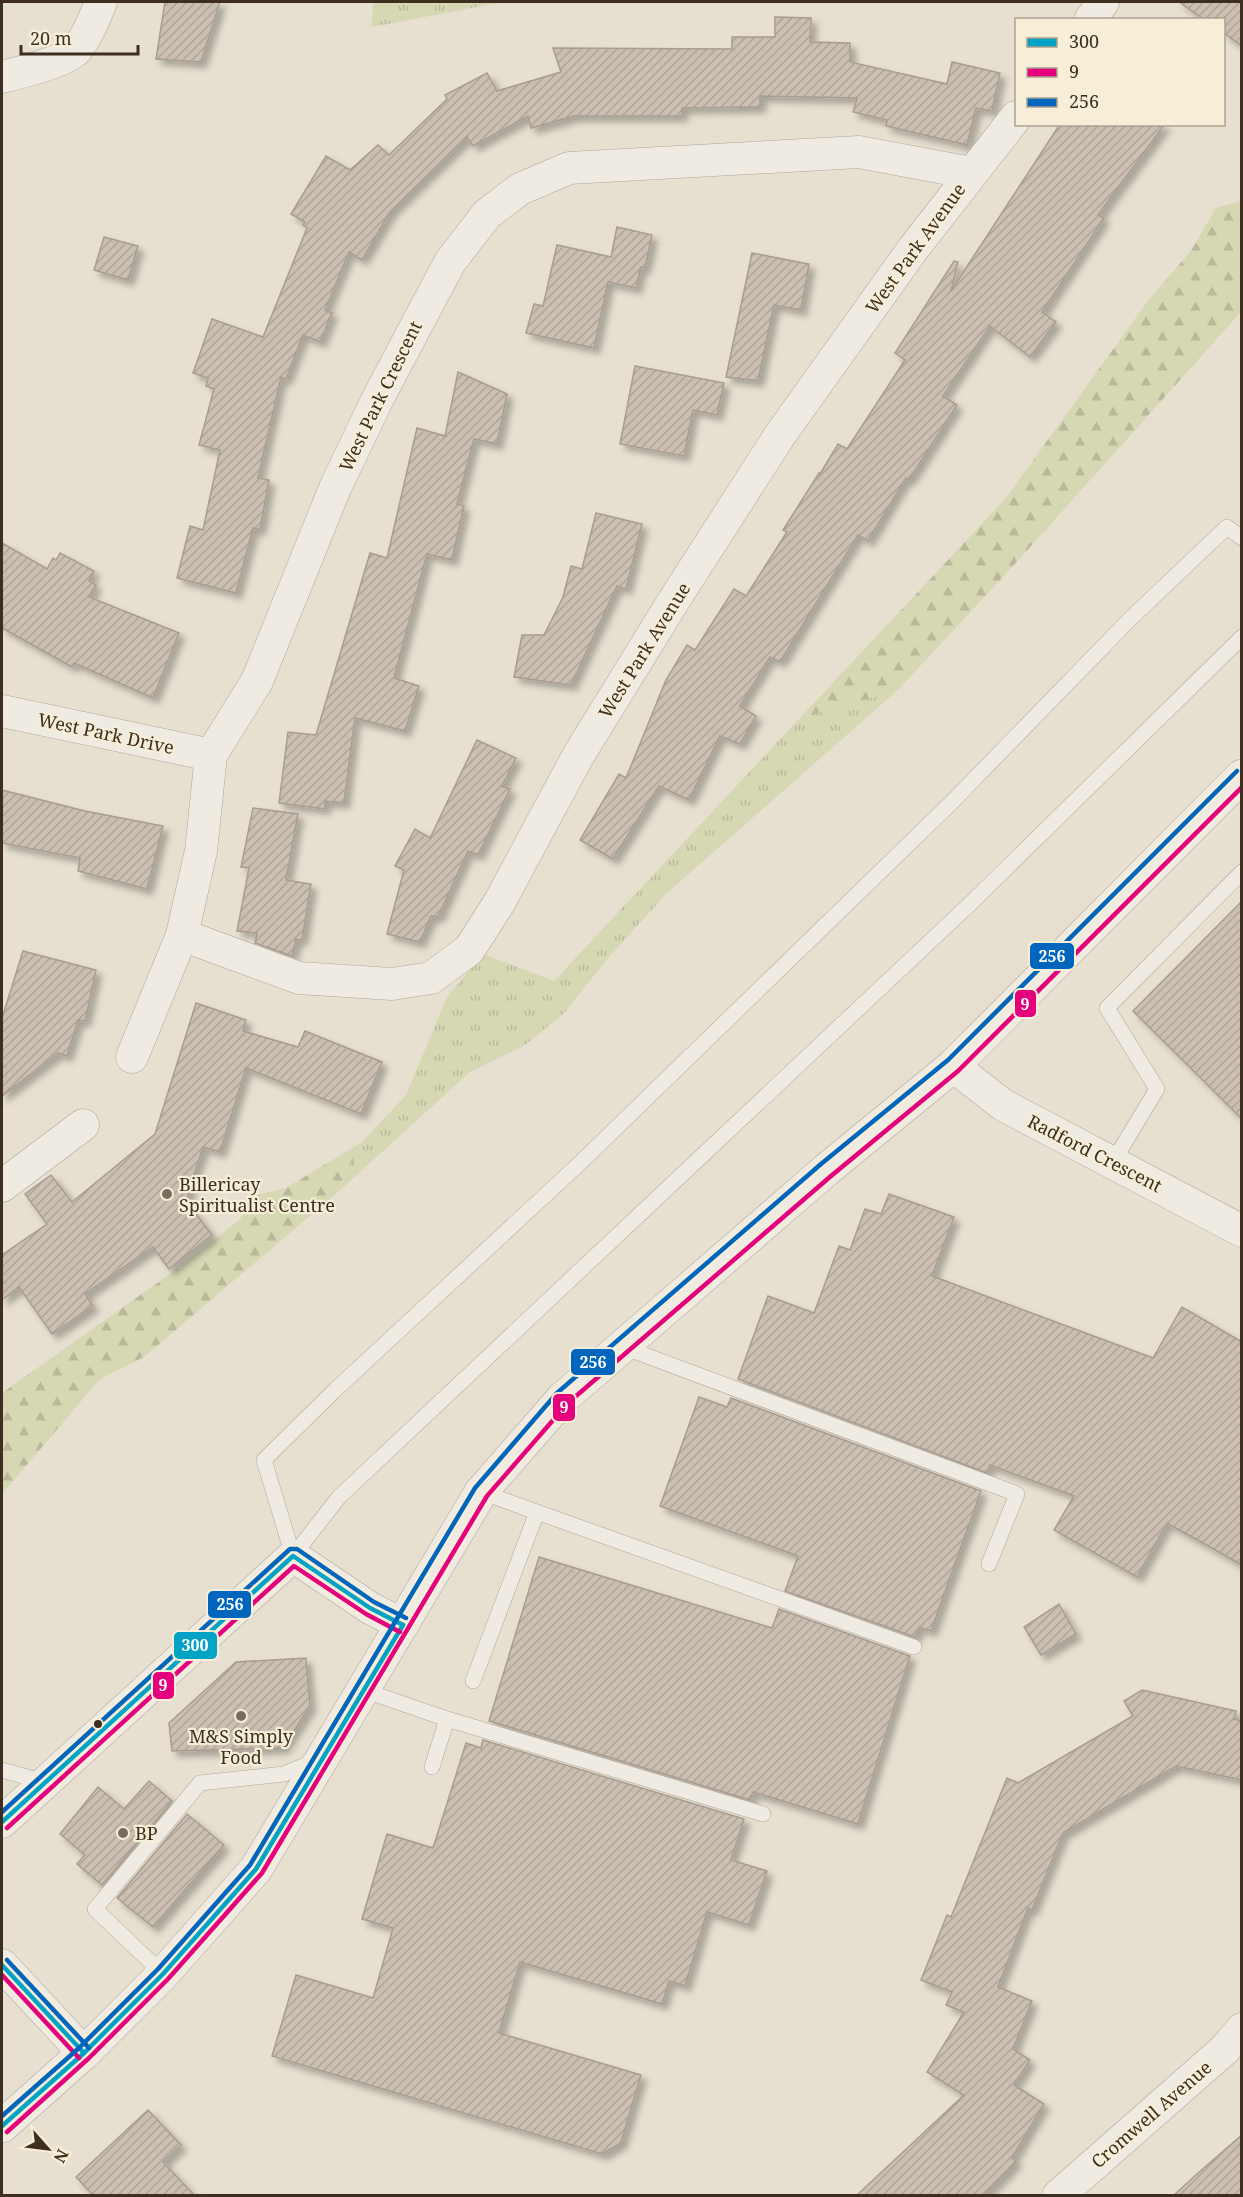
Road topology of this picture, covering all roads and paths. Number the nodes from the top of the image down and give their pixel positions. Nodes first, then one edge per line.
1 (101, 2) edge
2 (1103, 2) edge
3 (1091, 18) edge
4 (2, 77) edge
5 (1015, 119) edge
6 (971, 172) junction
7 (1242, 538) edge
8 (1242, 637) edge
9 (2, 711) edge
10 (212, 755) junction
11 (1242, 776) edge
12 (1242, 872) edge
13 (182, 935) junction
14 (132, 1057) dead end
15 (953, 1066) junction
16 (83, 1125) dead end
17 (1113, 1162) junction
18 (2, 1186) edge
19 (1238, 1224) edge
20 (623, 1347) junction
21 (481, 1491) junction
22 (537, 1512) junction
23 (292, 1556) junction
24 (989, 1564) dead end
25 (403, 1625) junction
26 (914, 1647) dead end
27 (473, 1681) dead end
28 (363, 1690) junction
29 (447, 1719) junction
30 (322, 1758) junction
31 (432, 1767) dead end
32 (2, 1770) edge
33 (44, 1782) junction
34 (763, 1815) dead end
35 (2, 1821) edge
36 (2, 1965) edge
37 (163, 1974) junction
38 (1242, 2030) edge
39 (84, 2053) junction
40 (2, 2126) edge
41 (1058, 2196) edge

1 - 4 street
2 - 3 street
5 - 6 street, West Park Avenue
6 - 10 street, West Park Crescent
6 - 13 street, West Park Avenue
7 - 23 lane
8 - 23 lane
9 - 10 street, West Park Drive
10 - 13 street, West Park Crescent
11 - 15 street
12 - 17 lane
13 - 14 street, West Park Crescent
15 - 17 street, Radford Crescent
15 - 20 street
16 - 18 street
17 - 19 street, Radford Crescent
20 - 21 street
20 - 24 lane
21 - 22 lane
21 - 25 street
22 - 26 lane
22 - 27 lane
23 - 25 street
23 - 33 street
25 - 28 street
28 - 29 lane
28 - 30 street
29 - 31 lane
29 - 34 lane
30 - 37 street
30 - 37 lane
32 - 33 lane
33 - 35 street
36 - 39 street
37 - 39 street
38 - 41 street, Cromwell Avenue
39 - 40 street

